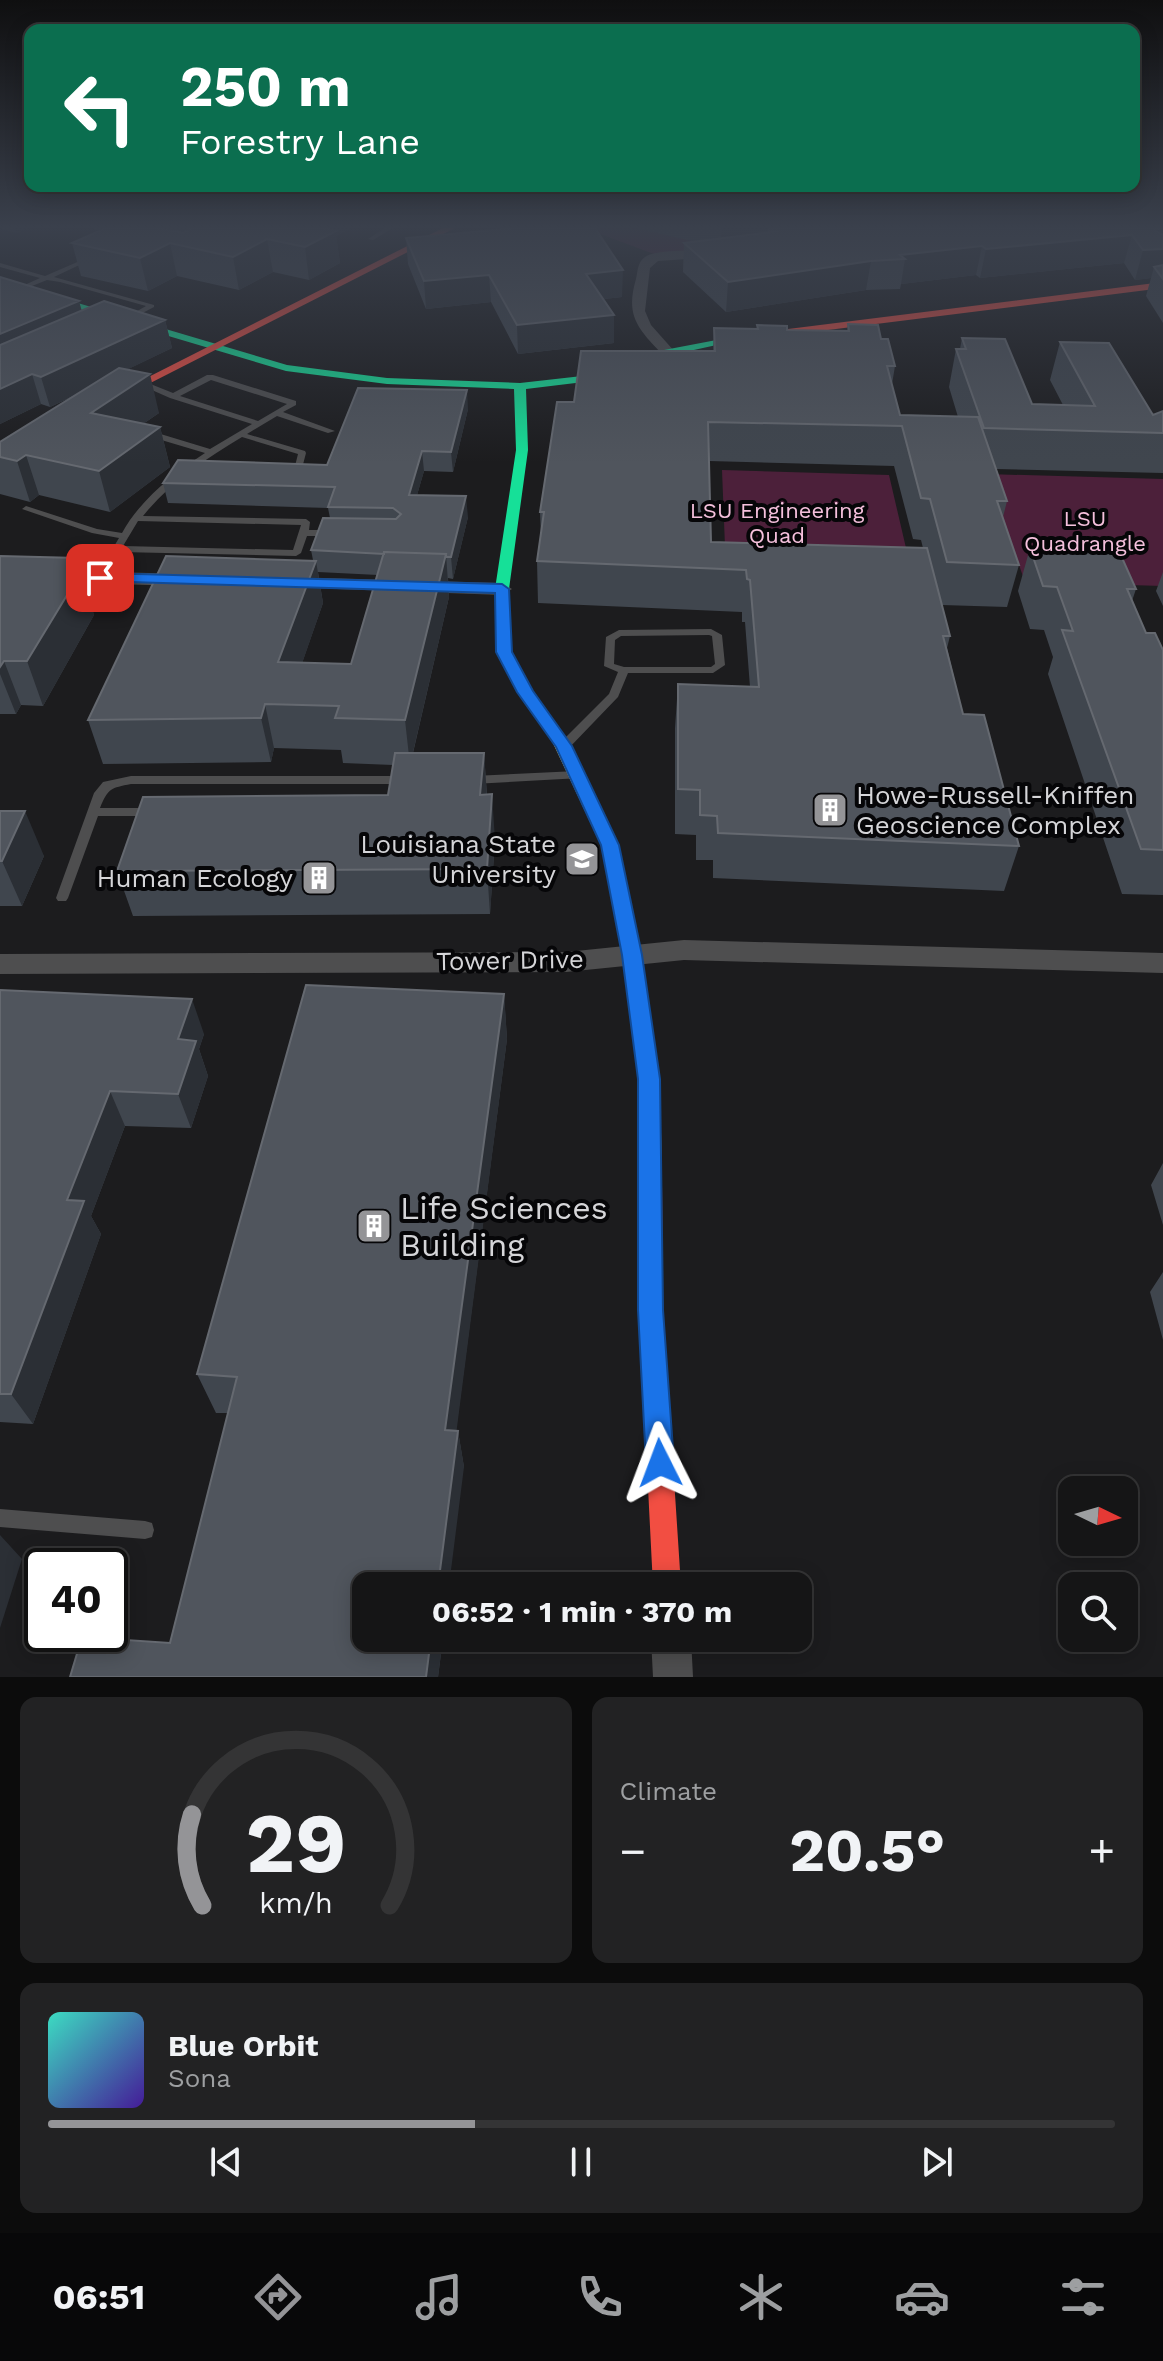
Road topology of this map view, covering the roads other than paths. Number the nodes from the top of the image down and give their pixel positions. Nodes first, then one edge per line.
1 (69, 306) edge
2 (151, 306) edge
3 (297, 306) edge
4 (637, 306) edge
5 (986, 306) edge
6 (117, 323) junction
7 (212, 346) junction
8 (668, 352) junction
9 (140, 383) junction
10 (520, 386) junction
11 (173, 396) junction
12 (95, 408) edge
13 (277, 413) junction
14 (259, 424) junction
15 (331, 431) dead end
16 (151, 434) edge
17 (243, 435) junction
18 (213, 453) junction
19 (297, 474) edge
20 (26, 509) dead end
21 (134, 518) junction
22 (304, 533) junction
23 (349, 534) edge
24 (123, 536) junction
25 (117, 549) junction
26 (0, 575) edge
27 (100, 578) junction
28 (210, 581) edge
29 (273, 582) edge
30 (502, 589) junction
31 (624, 670) junction
32 (564, 746) junction
33 (577, 775) junction
34 (418, 780) edge
35 (464, 780) edge
36 (167, 811) edge
37 (93, 812) junction
38 (62, 898) dead end
39 (632, 955) junction
40 (1163, 963) edge
41 (0, 964) edge
42 (0, 1518) edge
43 (145, 1530) dead end
44 (666, 1572) edge
45 (672, 1652) edge
46 (673, 1677) edge

1 - 6 street
2 - 6 lane
3 - 7 street
4 - 8 street
5 - 8 street
6 - 7 street
7 - 9 street
7 - 10 street
8 - 10 street
9 - 11 lane
9 - 12 street
10 - 30 street
11 - 13 lane
11 - 14 lane
13 - 14 lane
13 - 15 lane
14 - 17 lane
16 - 18 lane
17 - 18 lane
17 - 19 lane
18 - 21 lane
20 - 24 lane
21 - 22 lane
21 - 24 lane
22 - 23 lane
22 - 25 lane
24 - 25 lane
25 - 27 lane
26 - 27 street
27 - 28 street
29 - 30 street
30 - 32 street
31 - 31 lane
31 - 32 lane
32 - 33 street
33 - 35 lane
33 - 39 street
34 - 37 lane
36 - 37 lane
37 - 38 lane
39 - 40 street, Tower Drive
39 - 41 street, Tower Drive
39 - 44 street
42 - 43 lane
45 - 46 street

